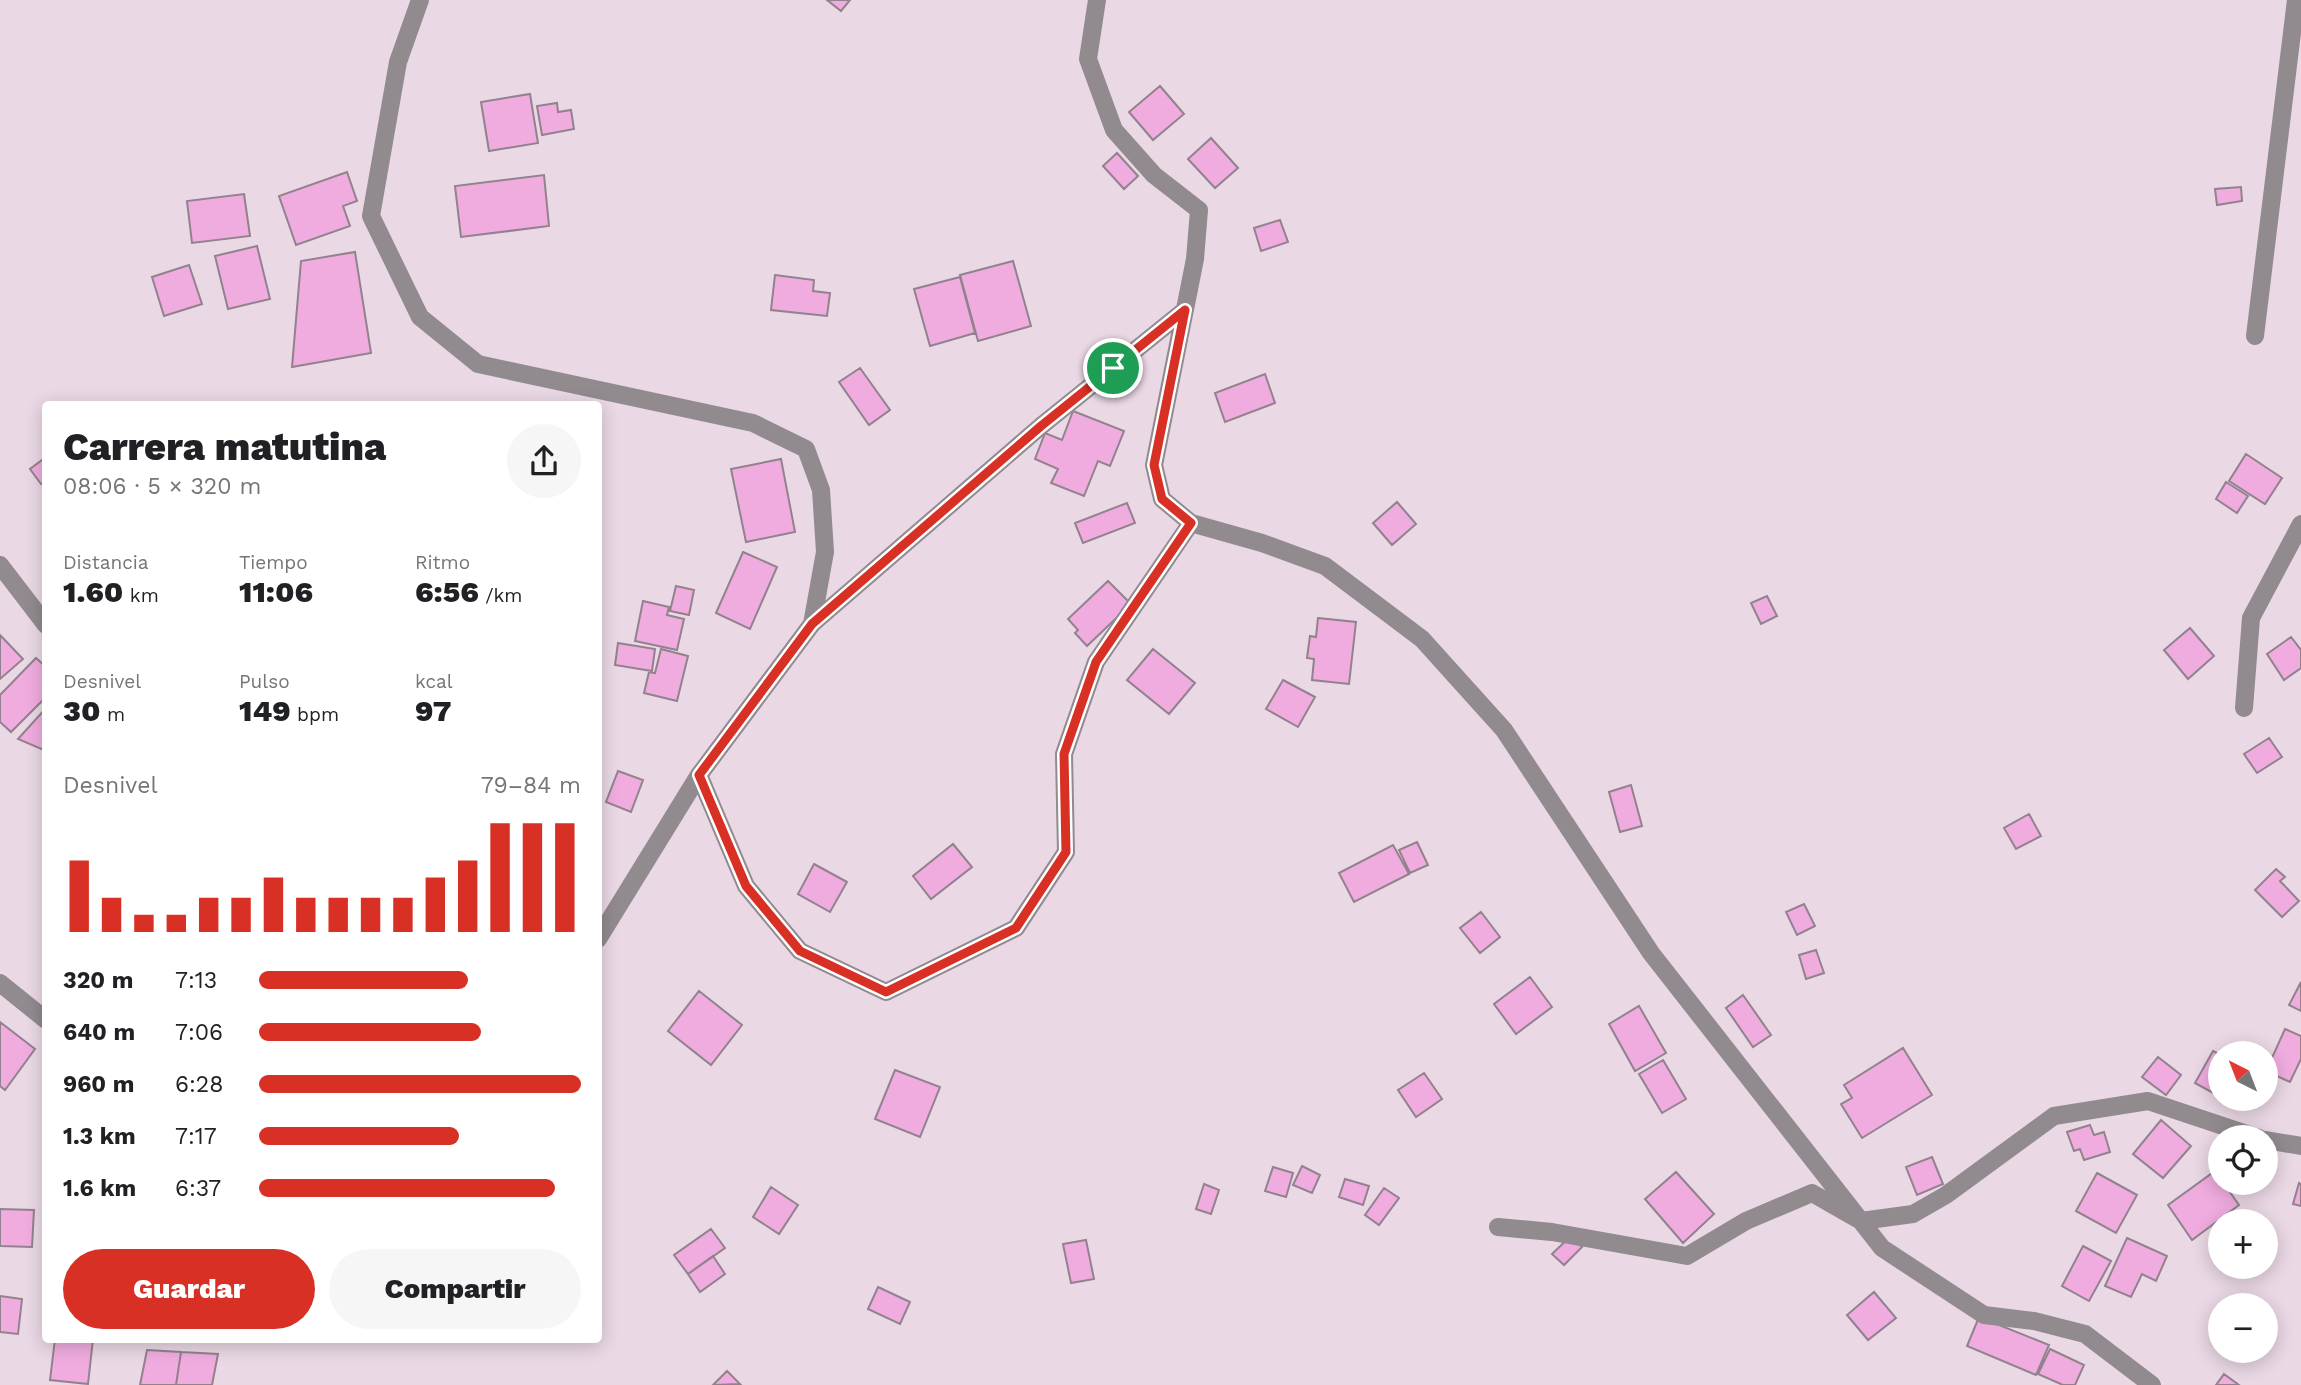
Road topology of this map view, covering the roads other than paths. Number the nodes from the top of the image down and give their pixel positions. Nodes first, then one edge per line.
1 (420, 0) edge
2 (1097, 0) edge
3 (2296, 0) edge
4 (1185, 310) junction
5 (2255, 336) dead end
6 (1191, 523) junction
7 (2301, 524) edge
8 (0, 565) edge
9 (42, 620) edge
10 (812, 624) junction
11 (2244, 708) dead end
12 (699, 775) junction
13 (602, 933) edge
14 (0, 983) edge
15 (42, 1017) edge
16 (2220, 1125) edge
17 (2278, 1142) edge
18 (2301, 1146) edge
19 (1861, 1222) junction
20 (1498, 1227) dead end
21 (2152, 1385) edge

1 - 10 street
2 - 4 street
3 - 5 street
4 - 6 street
4 - 10 street
6 - 12 street
6 - 19 street
7 - 11 street
8 - 9 street
10 - 12 street
12 - 13 street
14 - 15 street
16 - 19 street
17 - 18 street
19 - 20 street
19 - 21 street

